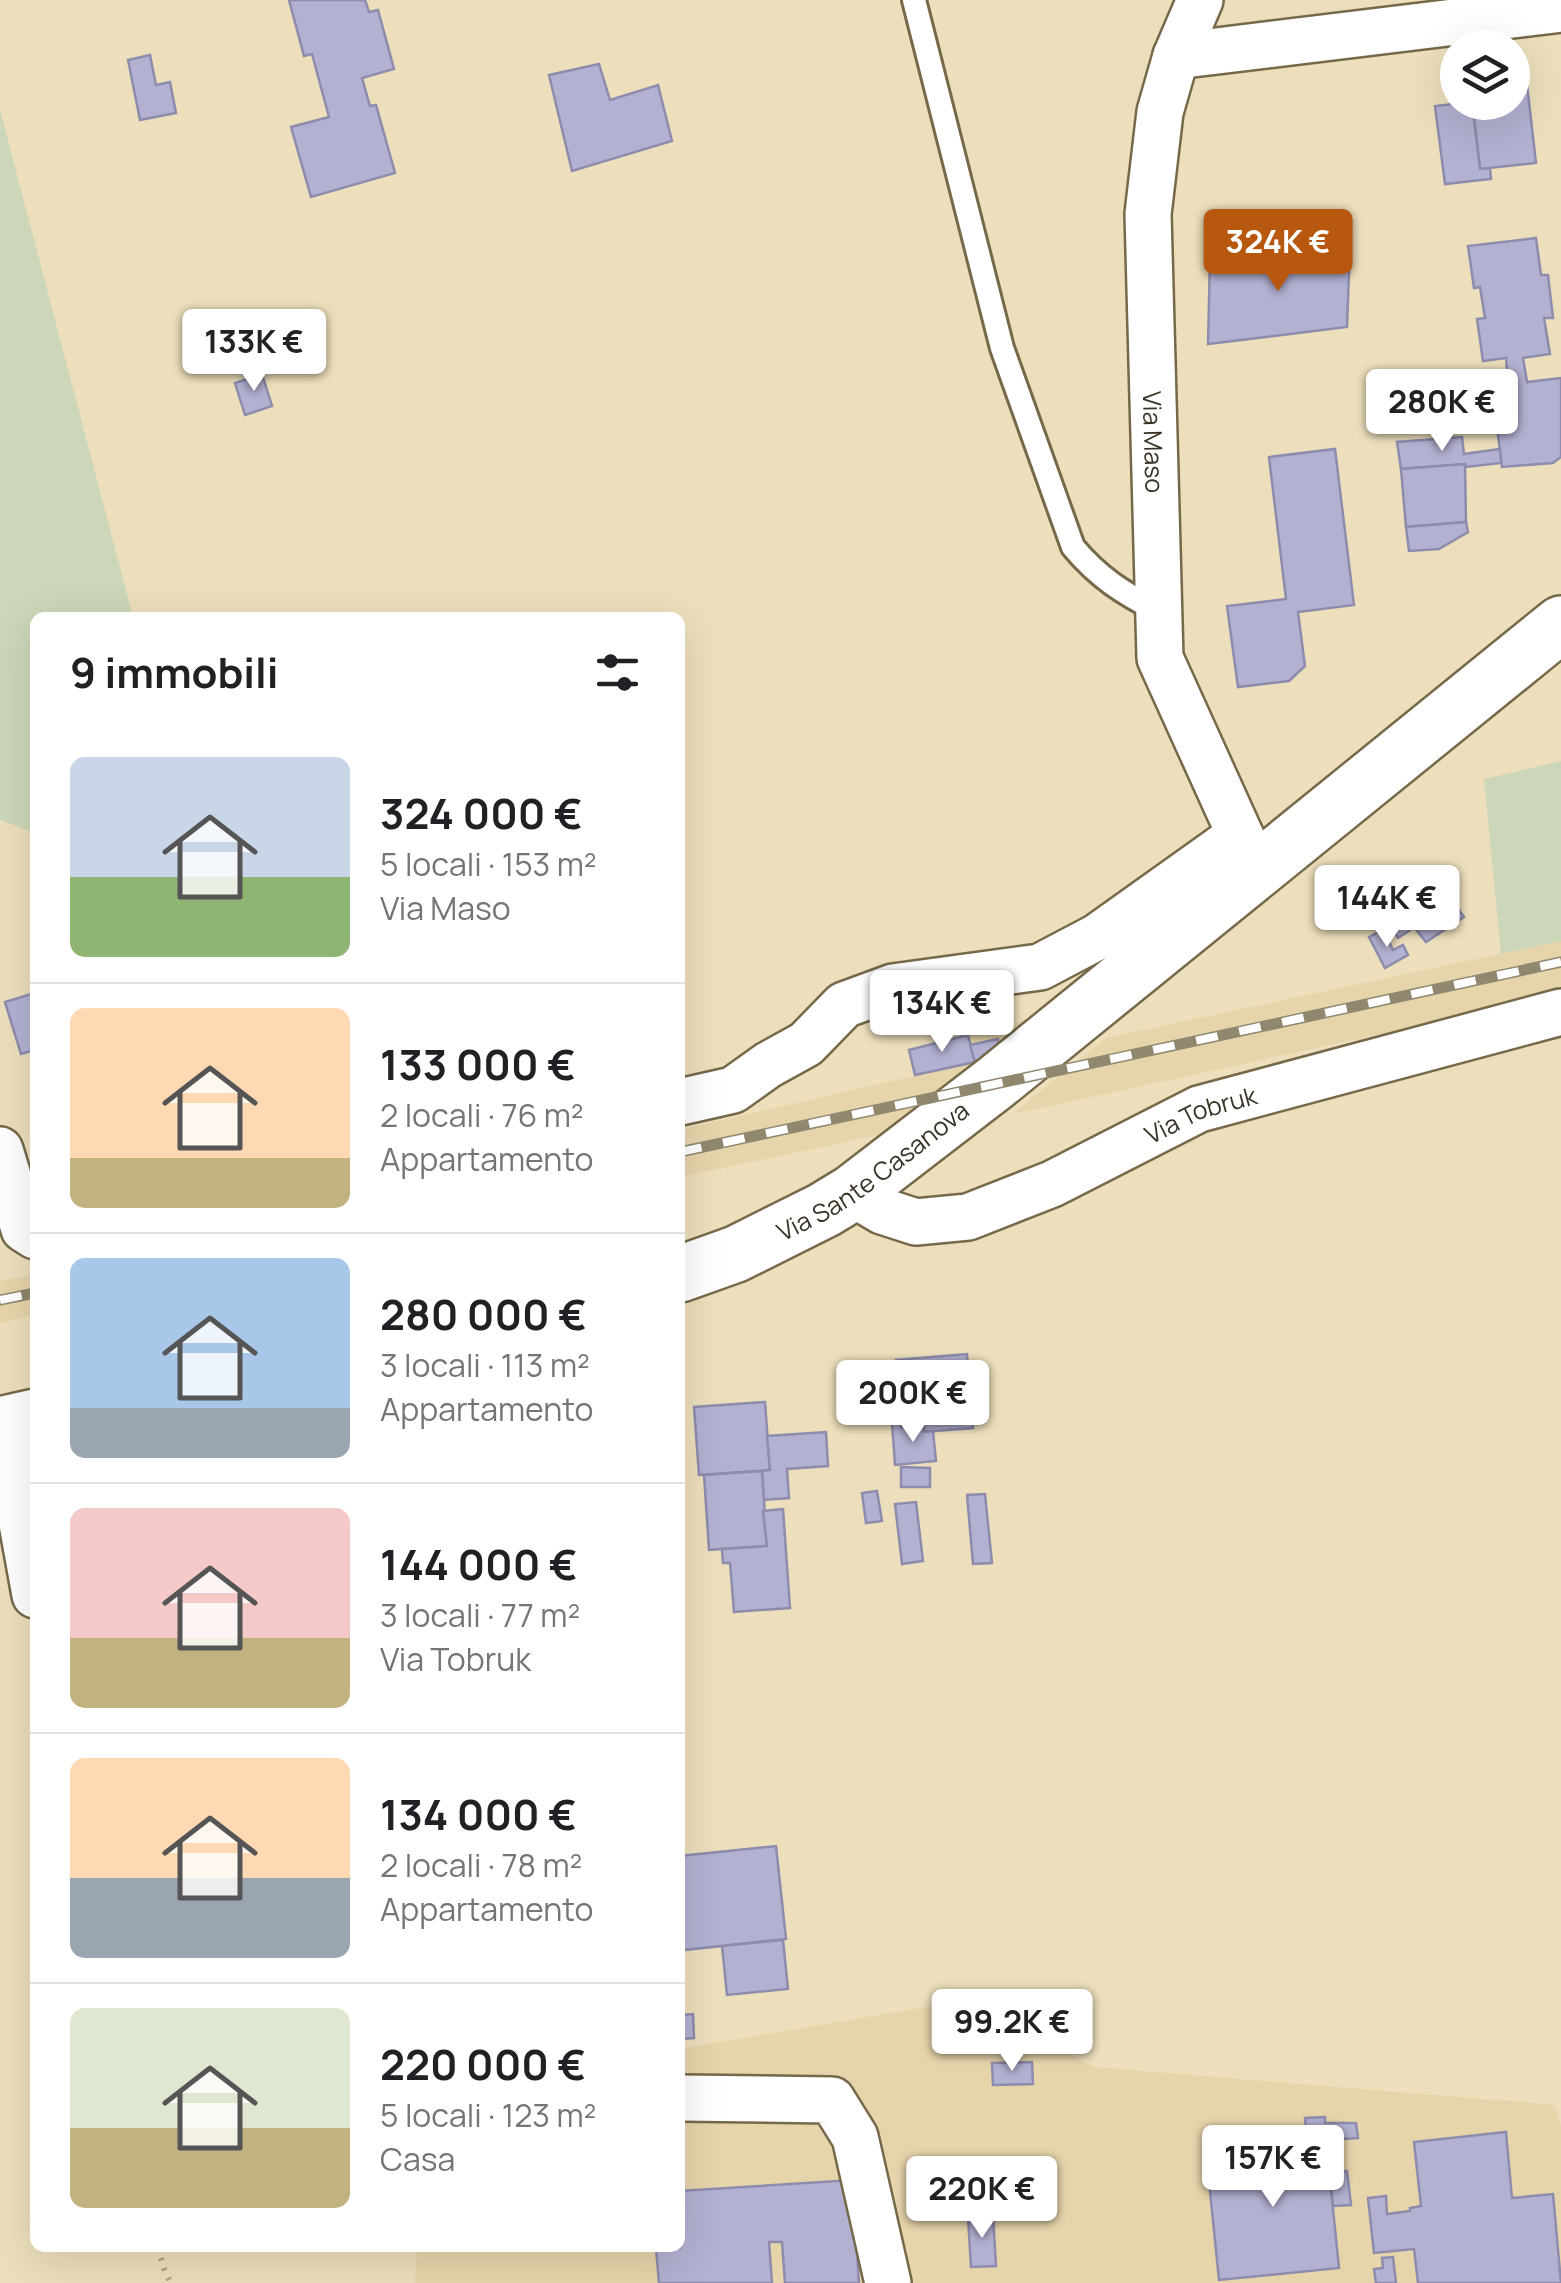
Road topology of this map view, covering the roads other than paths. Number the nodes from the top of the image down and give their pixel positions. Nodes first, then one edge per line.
1 (914, 0) edge
2 (1200, 0) edge
3 (1561, 9) edge
4 (1176, 56) junction
5 (1158, 610) junction
6 (1561, 624) edge
7 (1248, 853) junction
8 (1561, 1012) edge
9 (685, 1101) edge
10 (0, 1150) edge
11 (852, 1194) junction
12 (30, 1233) edge
13 (685, 1272) edge
14 (13, 1422) edge
15 (30, 1556) edge
16 (685, 2098) edge
17 (888, 2283) edge

1 - 5 lane
2 - 4 street, Via Maso
3 - 4 street
4 - 5 street, Via Maso
5 - 7 street, Via Maso
6 - 7 main road, Via Sante Casanova
7 - 9 street
7 - 11 main road, Via Sante Casanova
8 - 11 street, Via Tobruk
10 - 12 street
11 - 13 main road, Via Sante Casanova
14 - 15 street
16 - 17 street

